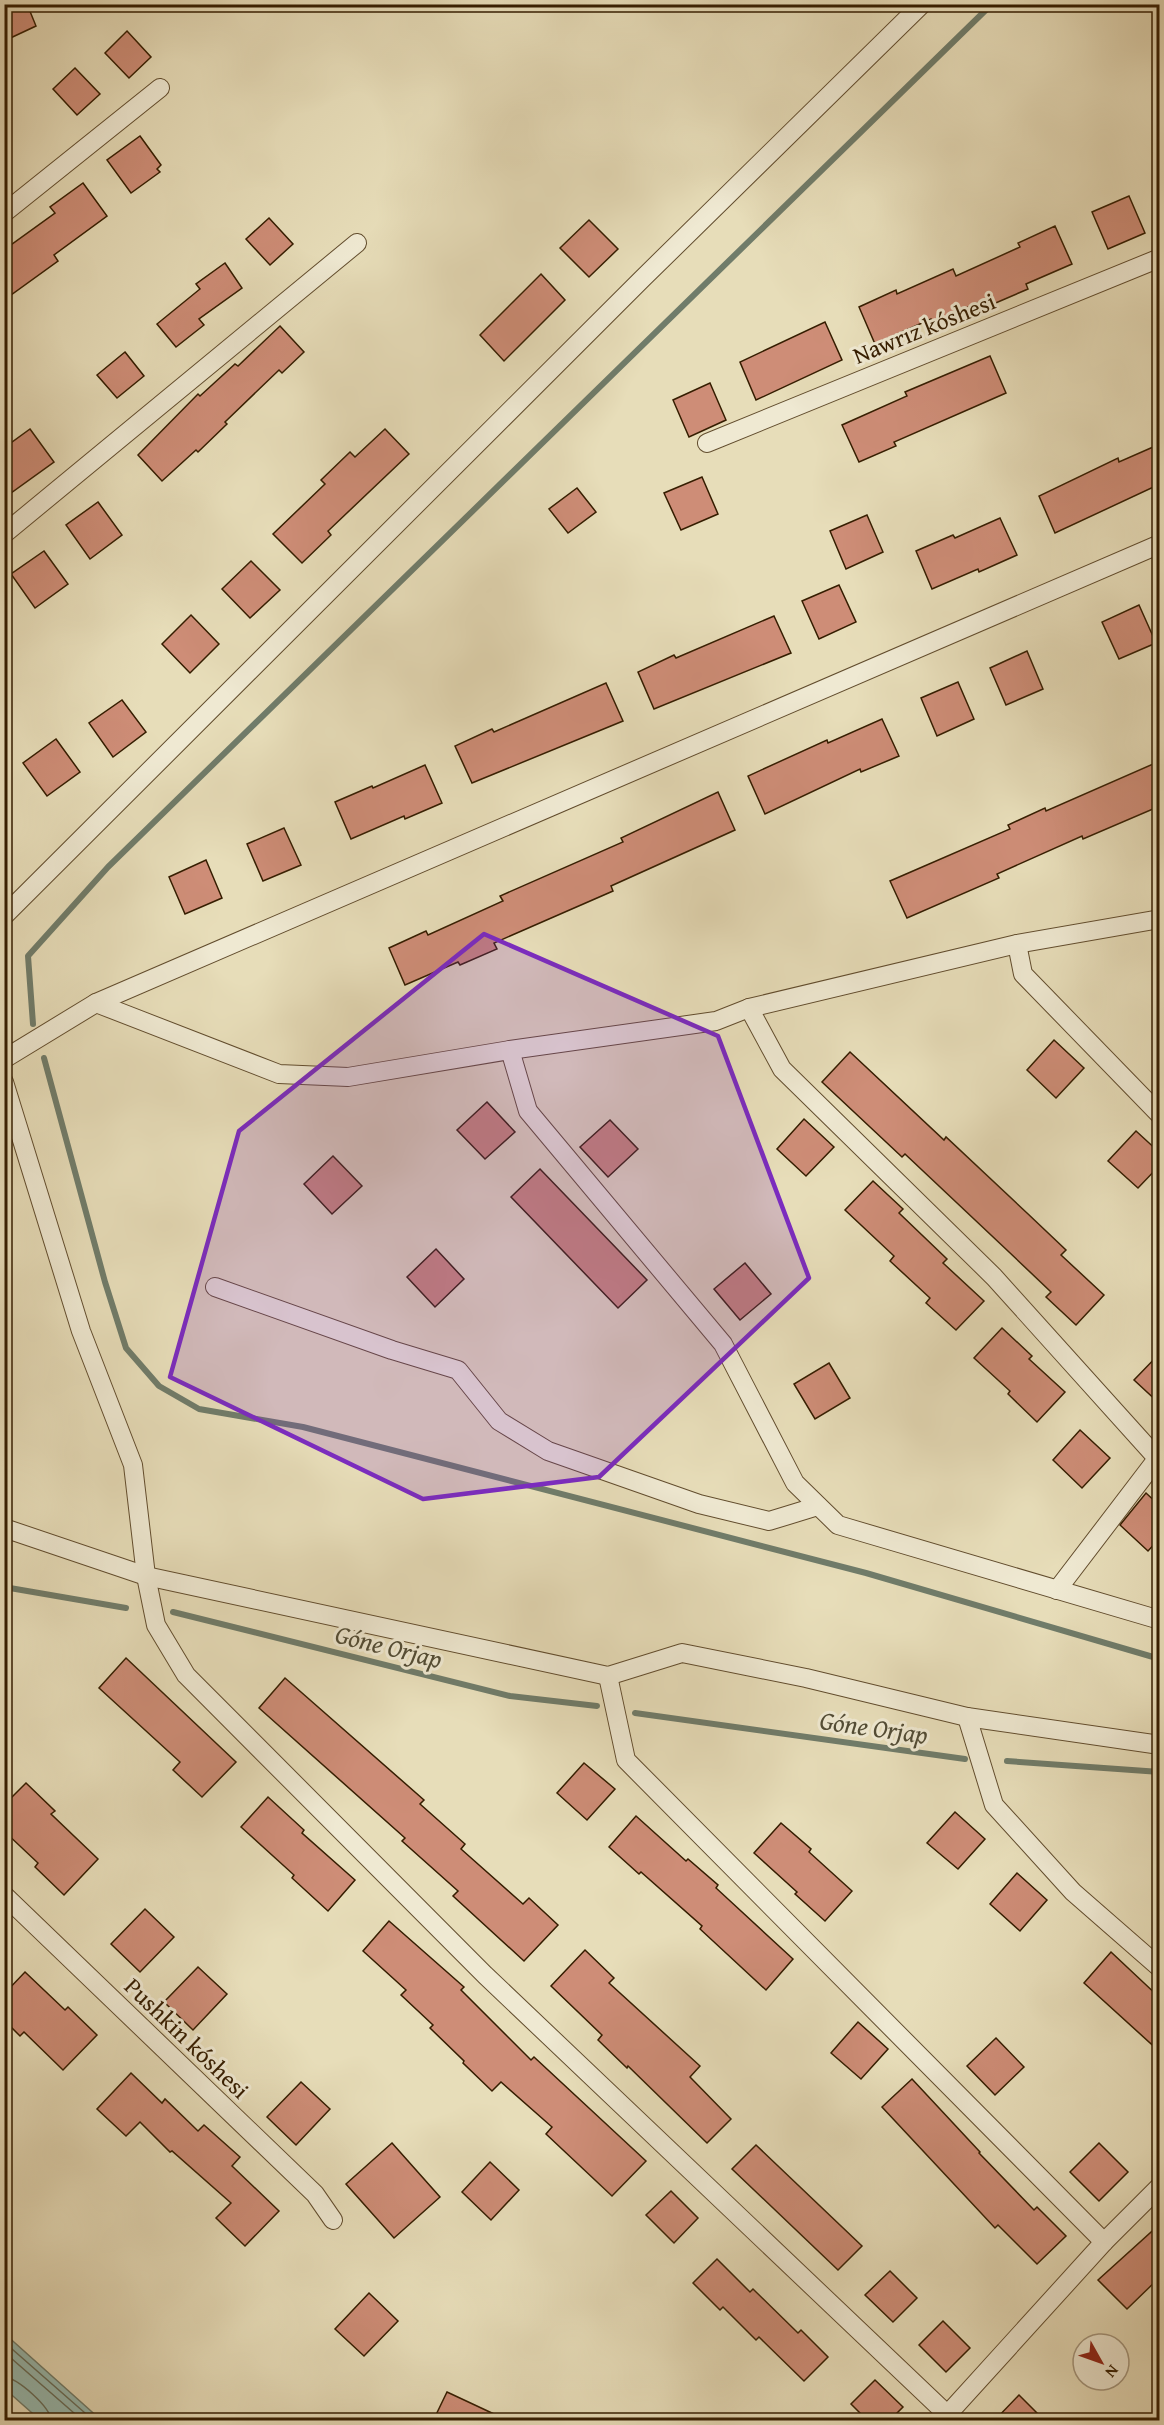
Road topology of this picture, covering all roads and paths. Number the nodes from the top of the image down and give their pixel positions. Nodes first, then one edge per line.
1 (922, 4) edge
2 (160, 88) dead end
3 (4, 213) edge
4 (357, 243) dead end
5 (1160, 258) edge
6 (707, 443) dead end
7 (4, 534) edge
8 (1159, 545) edge
9 (4, 916) edge
10 (1160, 919) edge
11 (1017, 944) junction
12 (96, 1003) junction
13 (749, 1008) junction
14 (510, 1050) junction
15 (4, 1059) edge
16 (4, 1082) edge
17 (1160, 1115) edge
18 (215, 1287) dead end
19 (1158, 1456) edge
20 (818, 1506) junction
21 (4, 1528) edge
22 (146, 1576) junction
23 (1057, 1590) junction
24 (1160, 1620) edge
25 (608, 1677) junction
26 (967, 1717) junction
27 (1160, 1745) edge
28 (4, 1895) edge
29 (1160, 1968) edge
30 (1160, 2186) edge
31 (333, 2220) dead end
32 (1104, 2242) junction
33 (950, 2418) edge

1 - 9 street
2 - 3 street
4 - 7 street
5 - 6 street, Nawrız kóshesi
8 - 12 street
10 - 11 street
11 - 13 street
11 - 17 street
12 - 14 street
12 - 15 street
13 - 14 street
13 - 19 street
14 - 20 street
16 - 22 street
18 - 20 street
19 - 23 street
20 - 23 street
21 - 22 street
22 - 25 street
22 - 33 street
23 - 24 street
25 - 26 street
25 - 32 street
26 - 27 street
26 - 29 street
28 - 31 street, Pushkin kóshesi
30 - 32 street
32 - 33 street

